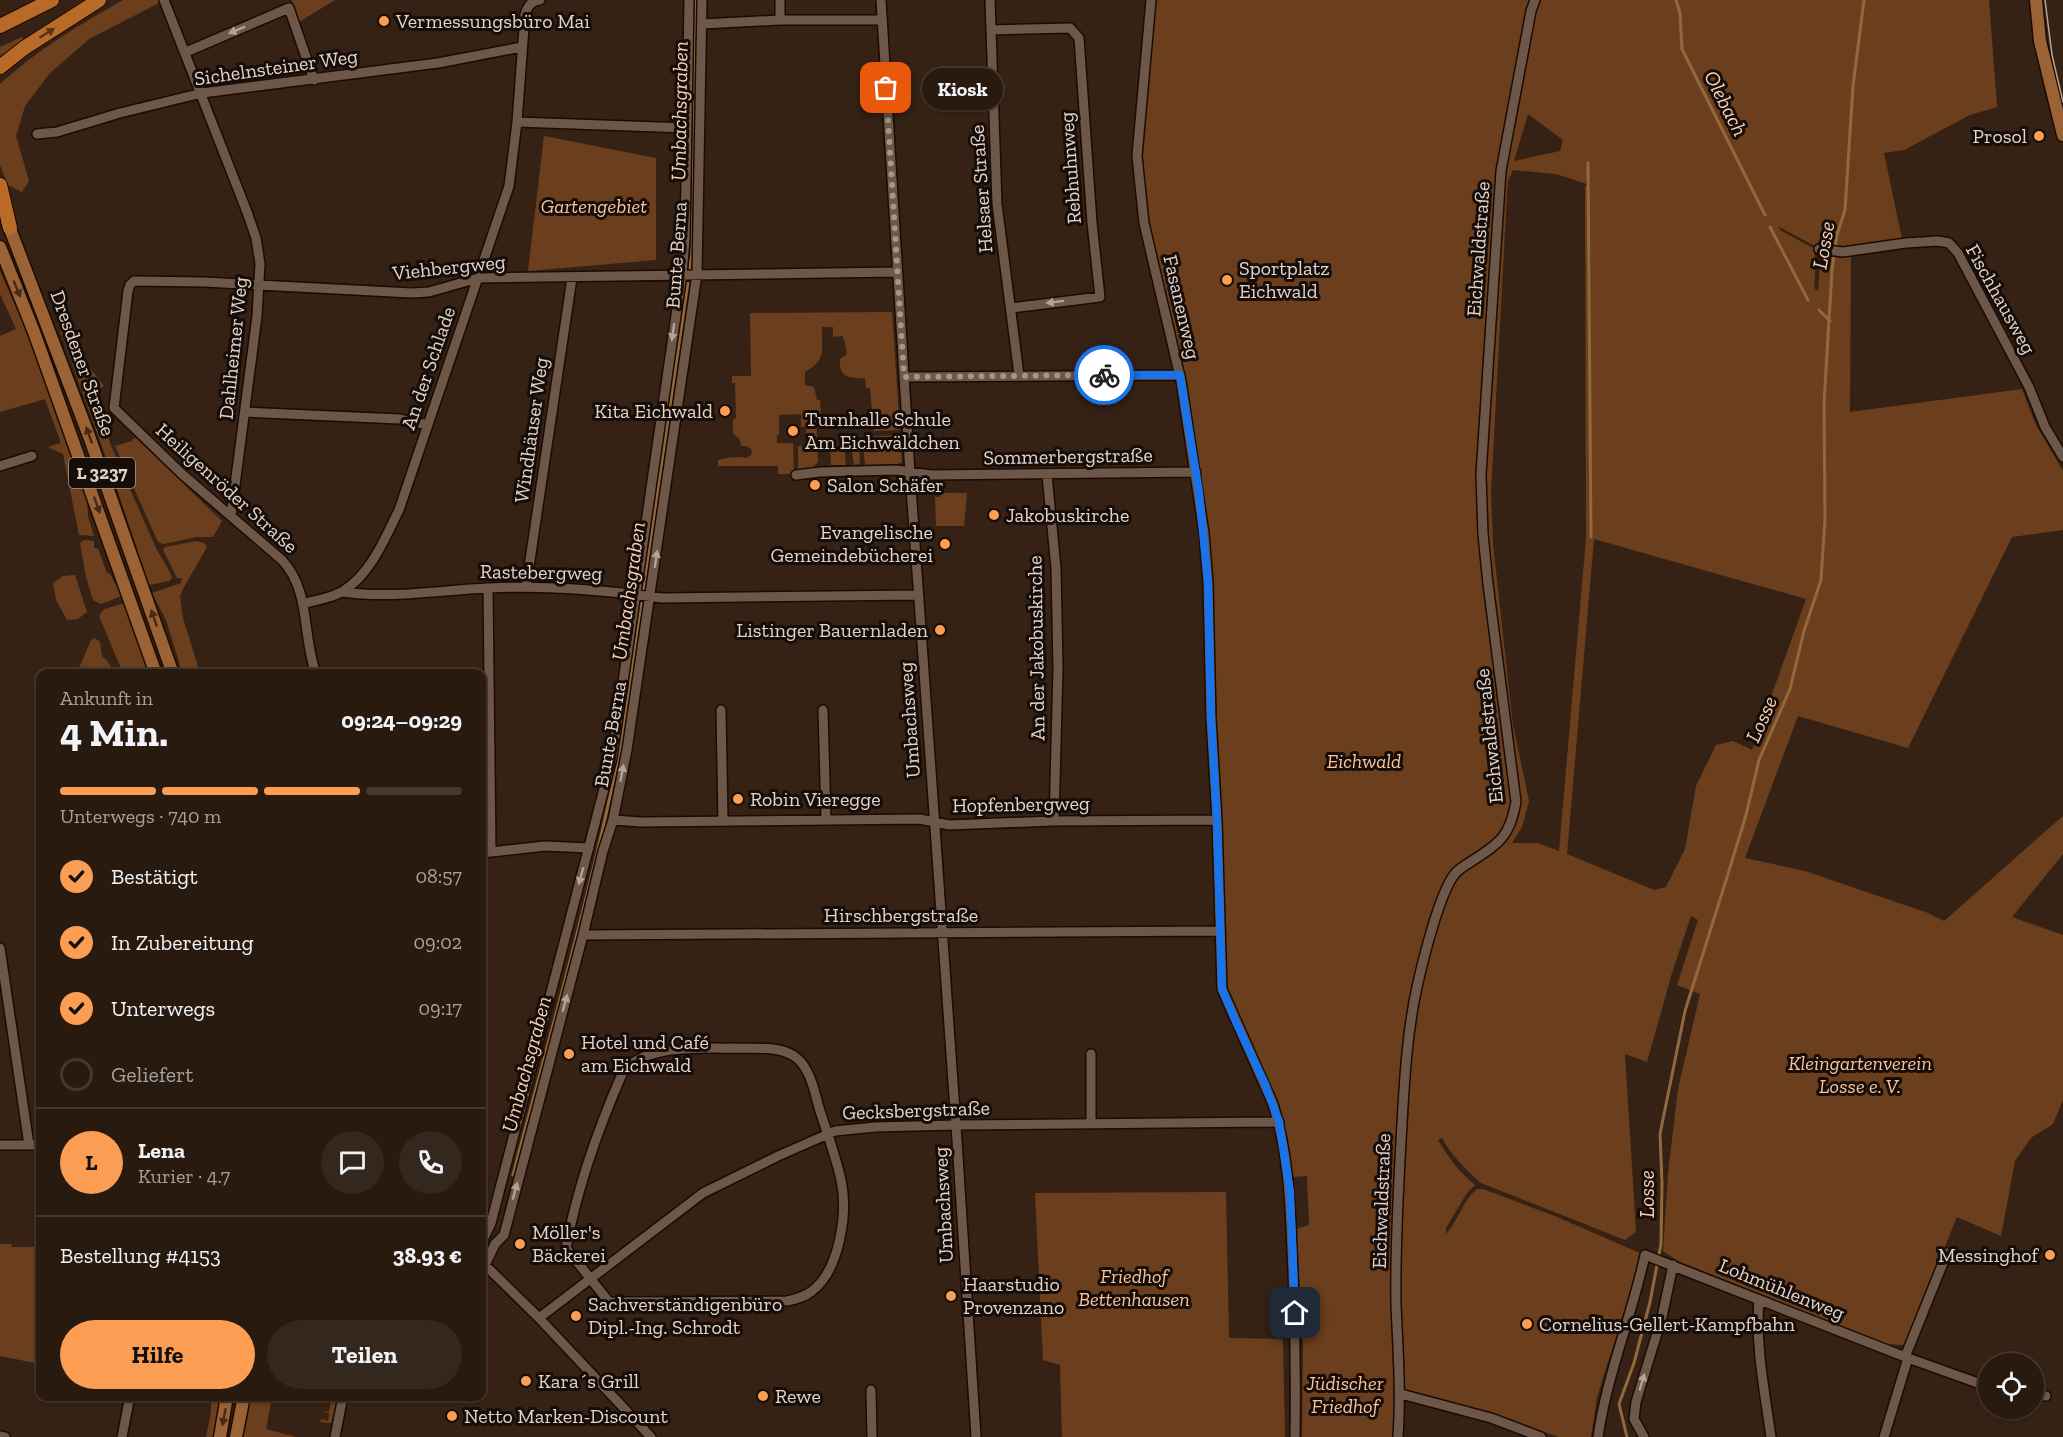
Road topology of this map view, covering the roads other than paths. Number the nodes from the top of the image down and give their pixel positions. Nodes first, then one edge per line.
1 (52, 0) edge
2 (99, 0) edge
3 (164, 0) edge
4 (540, 0) edge
5 (689, 0) edge
6 (702, 0) edge
7 (780, 0) edge
8 (881, 0) edge
9 (990, 0) edge
10 (1150, 0) edge
11 (1535, 0) edge
12 (2036, 0) edge
13 (780, 20) junction
14 (882, 20) junction
15 (702, 24) junction
16 (0, 26) edge
17 (991, 30) junction
18 (522, 47) junction
19 (186, 52) junction
20 (0, 67) edge
21 (314, 80) junction
22 (202, 93) junction
23 (517, 122) junction
24 (687, 129) junction
25 (38, 134) dead end
26 (2063, 135) edge
27 (0, 185) edge
28 (0, 203) edge
29 (10, 228) junction
30 (0, 247) edge
31 (1819, 249) dead end
32 (897, 272) junction
33 (689, 274) junction
34 (478, 278) junction
35 (572, 278) junction
36 (258, 286) junction
37 (1011, 308) junction
38 (1019, 375) junction
39 (1180, 375) junction
40 (904, 377) junction
41 (114, 408) joint
42 (245, 412) junction
43 (428, 426) junction
44 (32, 456) dead end
45 (2063, 457) edge
46 (0, 466) edge
47 (1196, 472) junction
48 (910, 473) junction
49 (796, 475) dead end
50 (1047, 475) junction
51 (231, 516) junction
52 (526, 587) junction
53 (488, 588) junction
54 (343, 592) junction
55 (643, 595) junction
56 (918, 595) junction
57 (303, 604) junction
58 (154, 669) edge
59 (171, 669) edge
60 (314, 669) edge
61 (721, 710) dead end
62 (823, 710) dead end
63 (613, 820) junction
64 (826, 820) junction
65 (1217, 820) junction
66 (723, 821) junction
67 (1054, 821) junction
68 (934, 822) junction
69 (589, 848) junction
70 (486, 852) edge
71 (1220, 931) junction
72 (942, 933) junction
73 (583, 935) junction
74 (0, 948) edge
75 (1091, 1054) dead end
76 (1279, 1122) junction
77 (1091, 1124) junction
78 (956, 1125) junction
79 (827, 1134) junction
80 (0, 1145) edge
81 (29, 1145) junction
82 (36, 1145) edge
83 (486, 1231) edge
84 (486, 1240) edge
85 (495, 1245) junction
86 (1947, 1253) dead end
87 (486, 1258) edge
88 (1671, 1264) junction
89 (486, 1266) edge
90 (590, 1278) junction
91 (1759, 1300) junction
92 (539, 1318) junction
93 (1906, 1357) junction
94 (1978, 1383) edge
95 (871, 1390) dead end
96 (1401, 1394) junction
97 (129, 1401) edge
98 (227, 1401) edge
99 (243, 1401) edge
100 (342, 1401) edge
101 (0, 1436) edge
102 (6, 1437) edge
103 (122, 1437) edge
104 (220, 1437) edge
105 (236, 1437) edge
106 (335, 1437) edge
107 (651, 1437) edge
108 (872, 1437) edge
109 (976, 1437) edge
110 (1295, 1437) edge
111 (1398, 1437) edge
112 (1541, 1437) edge
113 (1598, 1437) edge
114 (1644, 1437) edge
115 (1771, 1437) edge
116 (1884, 1437) edge

1 - 16 highway
20 -> 2 highway
3 - 19 street, Dahlheimer Weg
4 - 18 street, An der Schlade
5 - 24 street, Bunte Berna
6 - 15 street, Bunte Berna
7 - 13 street
8 - 14 street, Umbachsweg
9 - 17 street, Helsaer Straße
10 - 39 street, Fasanenweg
11 - 96 street, Eichwaldstraße
12 - 26 main road
13 - 14 street
13 - 15 street
14 - 32 street, Umbachsweg
15 - 33 street, Bunte Berna
17 - 37 street, Helsaer Straße
17 -> 37 street, Rebhuhnweg
18 - 21 street, Sichelnsteiner Weg
18 - 23 street, An der Schlade
21 -> 19 street
19 - 22 street, Dahlheimer Weg
21 - 22 street, Sichelnsteiner Weg
22 - 25 street, Sichelnsteiner Weg
22 - 36 street, Dahlheimer Weg
23 - 24 street
23 - 34 street, An der Schlade
24 - 33 street, Bunte Berna
27 - 29 highway
28 - 29 main road, Dresdener Straße / L 3237
59 -> 29 main road, Dresdener Straße / L 3237
30 -> 58 main road, Dresdener Straße / L 3237
31 - 45 street, Fischhausweg
32 - 33 street, Viehbergweg
32 - 40 street, Umbachsweg
33 - 35 street, Viehbergweg
55 -> 33 street, Bunte Berna
33 -> 55 street, Bunte Berna
34 - 35 street, Viehbergweg
34 - 36 street, Viehbergweg
34 - 43 street, An der Schlade
35 - 52 street, Windhäuser Weg
36 - 41 street, Viehbergweg
36 - 42 street, Dahlheimer Weg
37 - 38 street, Helsaer Straße
38 - 39 street
38 - 40 street
39 - 47 street, Fasanenweg
40 - 48 street, Umbachsweg
41 - 51 street, Heiligenröder Straße
42 - 43 street
42 - 51 street, Dahlheimer Weg
43 - 54 street, An der Schlade
44 - 46 street
47 - 50 street, Sommerbergstraße
47 - 65 street, Fasanenweg
48 - 49 street, Sommerbergstraße
48 - 50 street, Sommerbergstraße
48 - 56 street, Umbachsweg
50 - 67 street, An der Jakobuskirche
51 - 57 street, Heiligenröder Straße
52 - 53 street, Rastebergweg
52 - 55 street, Rastebergweg
53 - 54 street, Rastebergweg
53 - 70 street
54 - 57 street, An der Schlade
55 - 56 street, Rastebergweg
63 -> 55 street, Bunte Berna
55 - 69 street, Bunte Berna
56 - 68 street, Umbachsweg
57 - 60 street, Heiligenröder Straße
61 - 66 street
62 - 64 street
63 - 66 street, Hopfenbergweg
63 - 73 street, Bunte Berna
64 - 66 street, Hopfenbergweg
64 - 68 street, Hopfenbergweg
65 - 67 street, Hopfenbergweg
65 - 71 street, Fasanenweg
67 - 68 street, Hopfenbergweg
68 - 72 street, Umbachsweg
69 - 70 street
69 -> 83 street, Bunte Berna
71 - 72 street, Hirschbergstraße
71 - 76 street, Fasanenweg
72 - 73 street, Hirschbergstraße
72 - 78 street, Umbachsweg
85 -> 73 street, Bunte Berna
74 - 81 street
75 - 77 street
76 - 77 street, Gecksbergstraße
76 - 110 street, Fasanenweg
77 - 78 street, Gecksbergstraße
78 - 79 street, Gecksbergstraße
78 - 109 street, Umbachsweg
79 - 90 street, Gecksbergstraße
79 - 90 street
79 - 90 street
80 - 81 street
81 - 82 street
84 - 85 street
85 - 87 street
86 - 93 street
88 - 91 street, Lohmühlenweg
88 - 113 street, Lohmühlenweg
114 -> 88 street
89 - 92 street
90 - 92 street, Gecksbergstraße
91 - 93 street, Lohmühlenweg
91 - 115 street
92 - 107 street
93 - 94 street, Lohmühlenweg
93 - 116 street
95 - 108 street
96 - 111 street, Eichwaldstraße
96 - 112 street
97 - 103 street
98 -> 104 main road
99 - 105 main road
100 - 106 street
101 - 102 street

